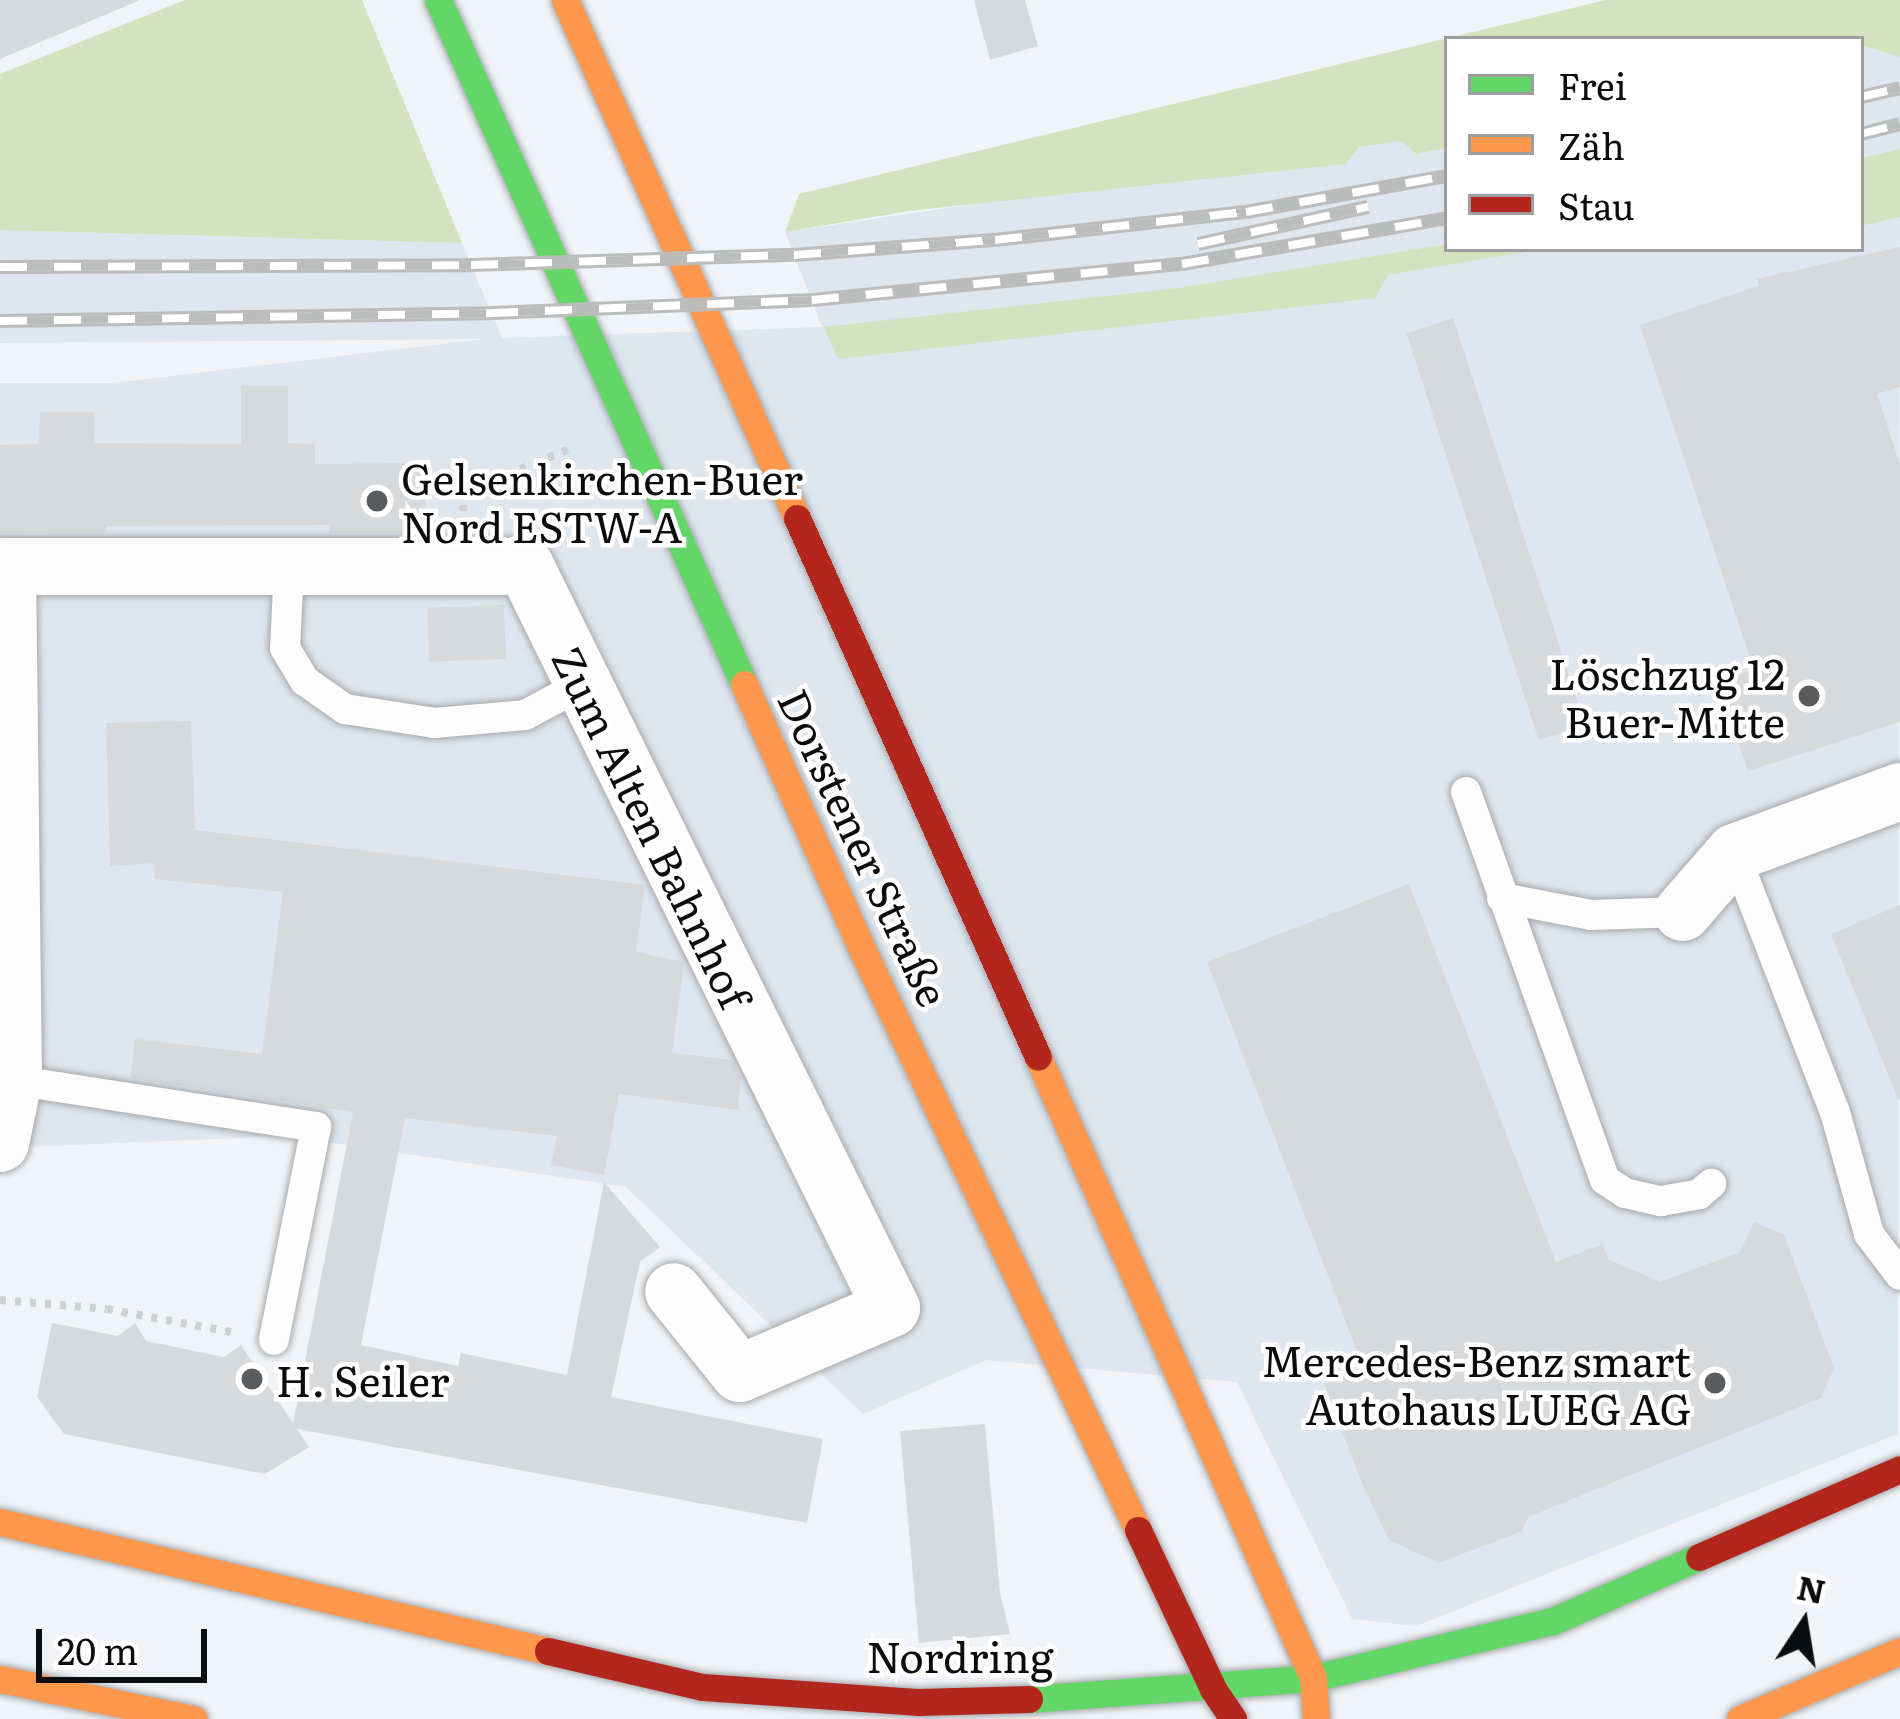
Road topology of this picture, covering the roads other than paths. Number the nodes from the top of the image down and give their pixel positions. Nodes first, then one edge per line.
1 (439, 0) edge
2 (565, 0) edge
3 (4, 566) edge
4 (290, 567) junction
5 (583, 683) junction
6 (1900, 791) edge
7 (1466, 792) dead end
8 (1734, 852) junction
9 (1502, 898) junction
10 (1682, 912) joint
11 (14, 1080) junction
12 (0, 1143) edge
13 (1711, 1184) dead end
14 (1900, 1275) edge
15 (673, 1291) dead end
16 (274, 1340) road end
17 (1900, 1469) edge
18 (0, 1522) edge
19 (1900, 1651) edge
20 (0, 1678) edge
21 (1313, 1678) junction
22 (1213, 1689) junction
23 (194, 1719) edge
24 (1233, 1719) edge
25 (1316, 1719) edge
26 (1740, 1719) edge

1 - 22 main road, Dorstener Straße
2 - 21 main road, Dorstener Straße
3 - 4 street, Zum Alten Bahnhof
3 - 11 street, Zum Alten Bahnhof
4 - 5 street, Zum Alten Bahnhof
4 - 5 lane
5 - 15 street, Zum Alten Bahnhof
6 - 8 street
7 - 9 lane
8 - 10 street
8 - 14 lane
9 - 10 lane
9 - 13 lane
11 - 12 street, Zum Alten Bahnhof
11 - 16 lane
17 - 21 main road, Nordring
18 - 22 main road, Nordring
19 - 26 main road
20 - 23 main road
21 - 22 main road, Nordring
21 - 25 main road, Dorstener Straße
22 - 24 main road, Dorstener Straße

